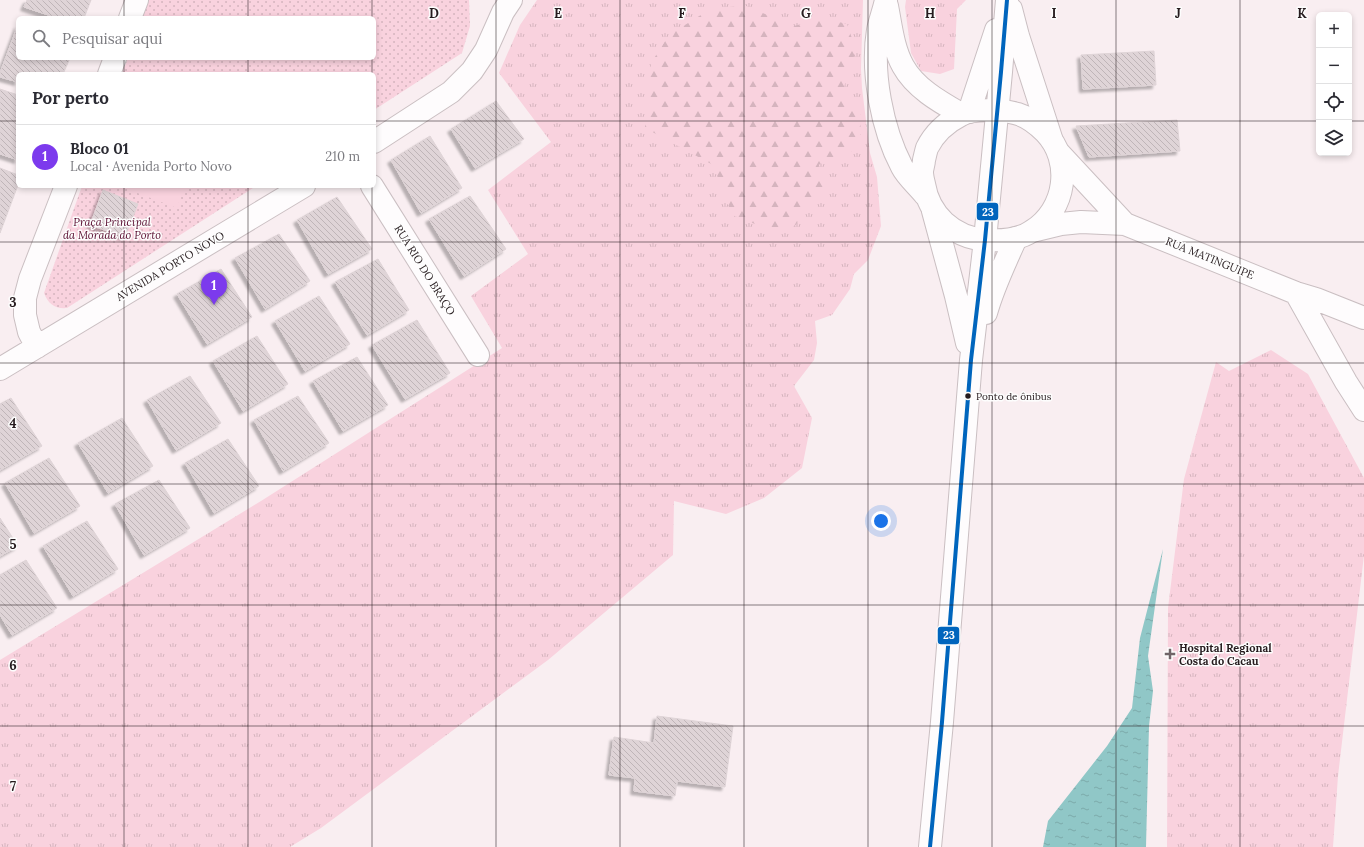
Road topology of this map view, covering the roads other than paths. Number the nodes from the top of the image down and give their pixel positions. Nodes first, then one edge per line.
1 (137, 0) edge
2 (886, 0) edge
3 (1007, 0) edge
4 (504, 4) edge
5 (131, 16) edge
6 (114, 60) edge
7 (110, 72) edge
8 (997, 110) junction
9 (965, 113) junction
10 (376, 141) edge
11 (1055, 146) junction
12 (65, 188) edge
13 (301, 188) edge
14 (373, 188) edge
15 (929, 204) junction
16 (1125, 224) junction
17 (1024, 235) junction
18 (985, 240) junction
19 (1296, 293) junction
20 (1364, 318) edge
21 (37, 347) junction
22 (478, 355) dead end
23 (971, 360) junction
24 (0, 369) edge
25 (1364, 410) edge
26 (930, 847) edge

1 - 5 street
2 - 9 street
2 - 15 street
3 - 8 street
3 - 9 street
3 - 11 street
4 - 10 street
6 - 7 street
8 - 9 street
8 - 11 street
8 - 18 street
9 - 15 street
11 - 16 street
11 - 17 street
12 - 21 street
13 - 21 street, AVENIDA PORTO NOVO
14 - 22 street, RUA RIO DO BRAÇO
15 - 18 street
15 - 23 street
16 - 17 street
16 - 19 street, RUA MATINGUIPE
17 - 18 street
17 - 23 street
18 - 23 street
19 - 20 street, RUA MATINGUIPE
19 - 25 street
21 - 24 street, AVENIDA PORTO NOVO
23 - 26 street

